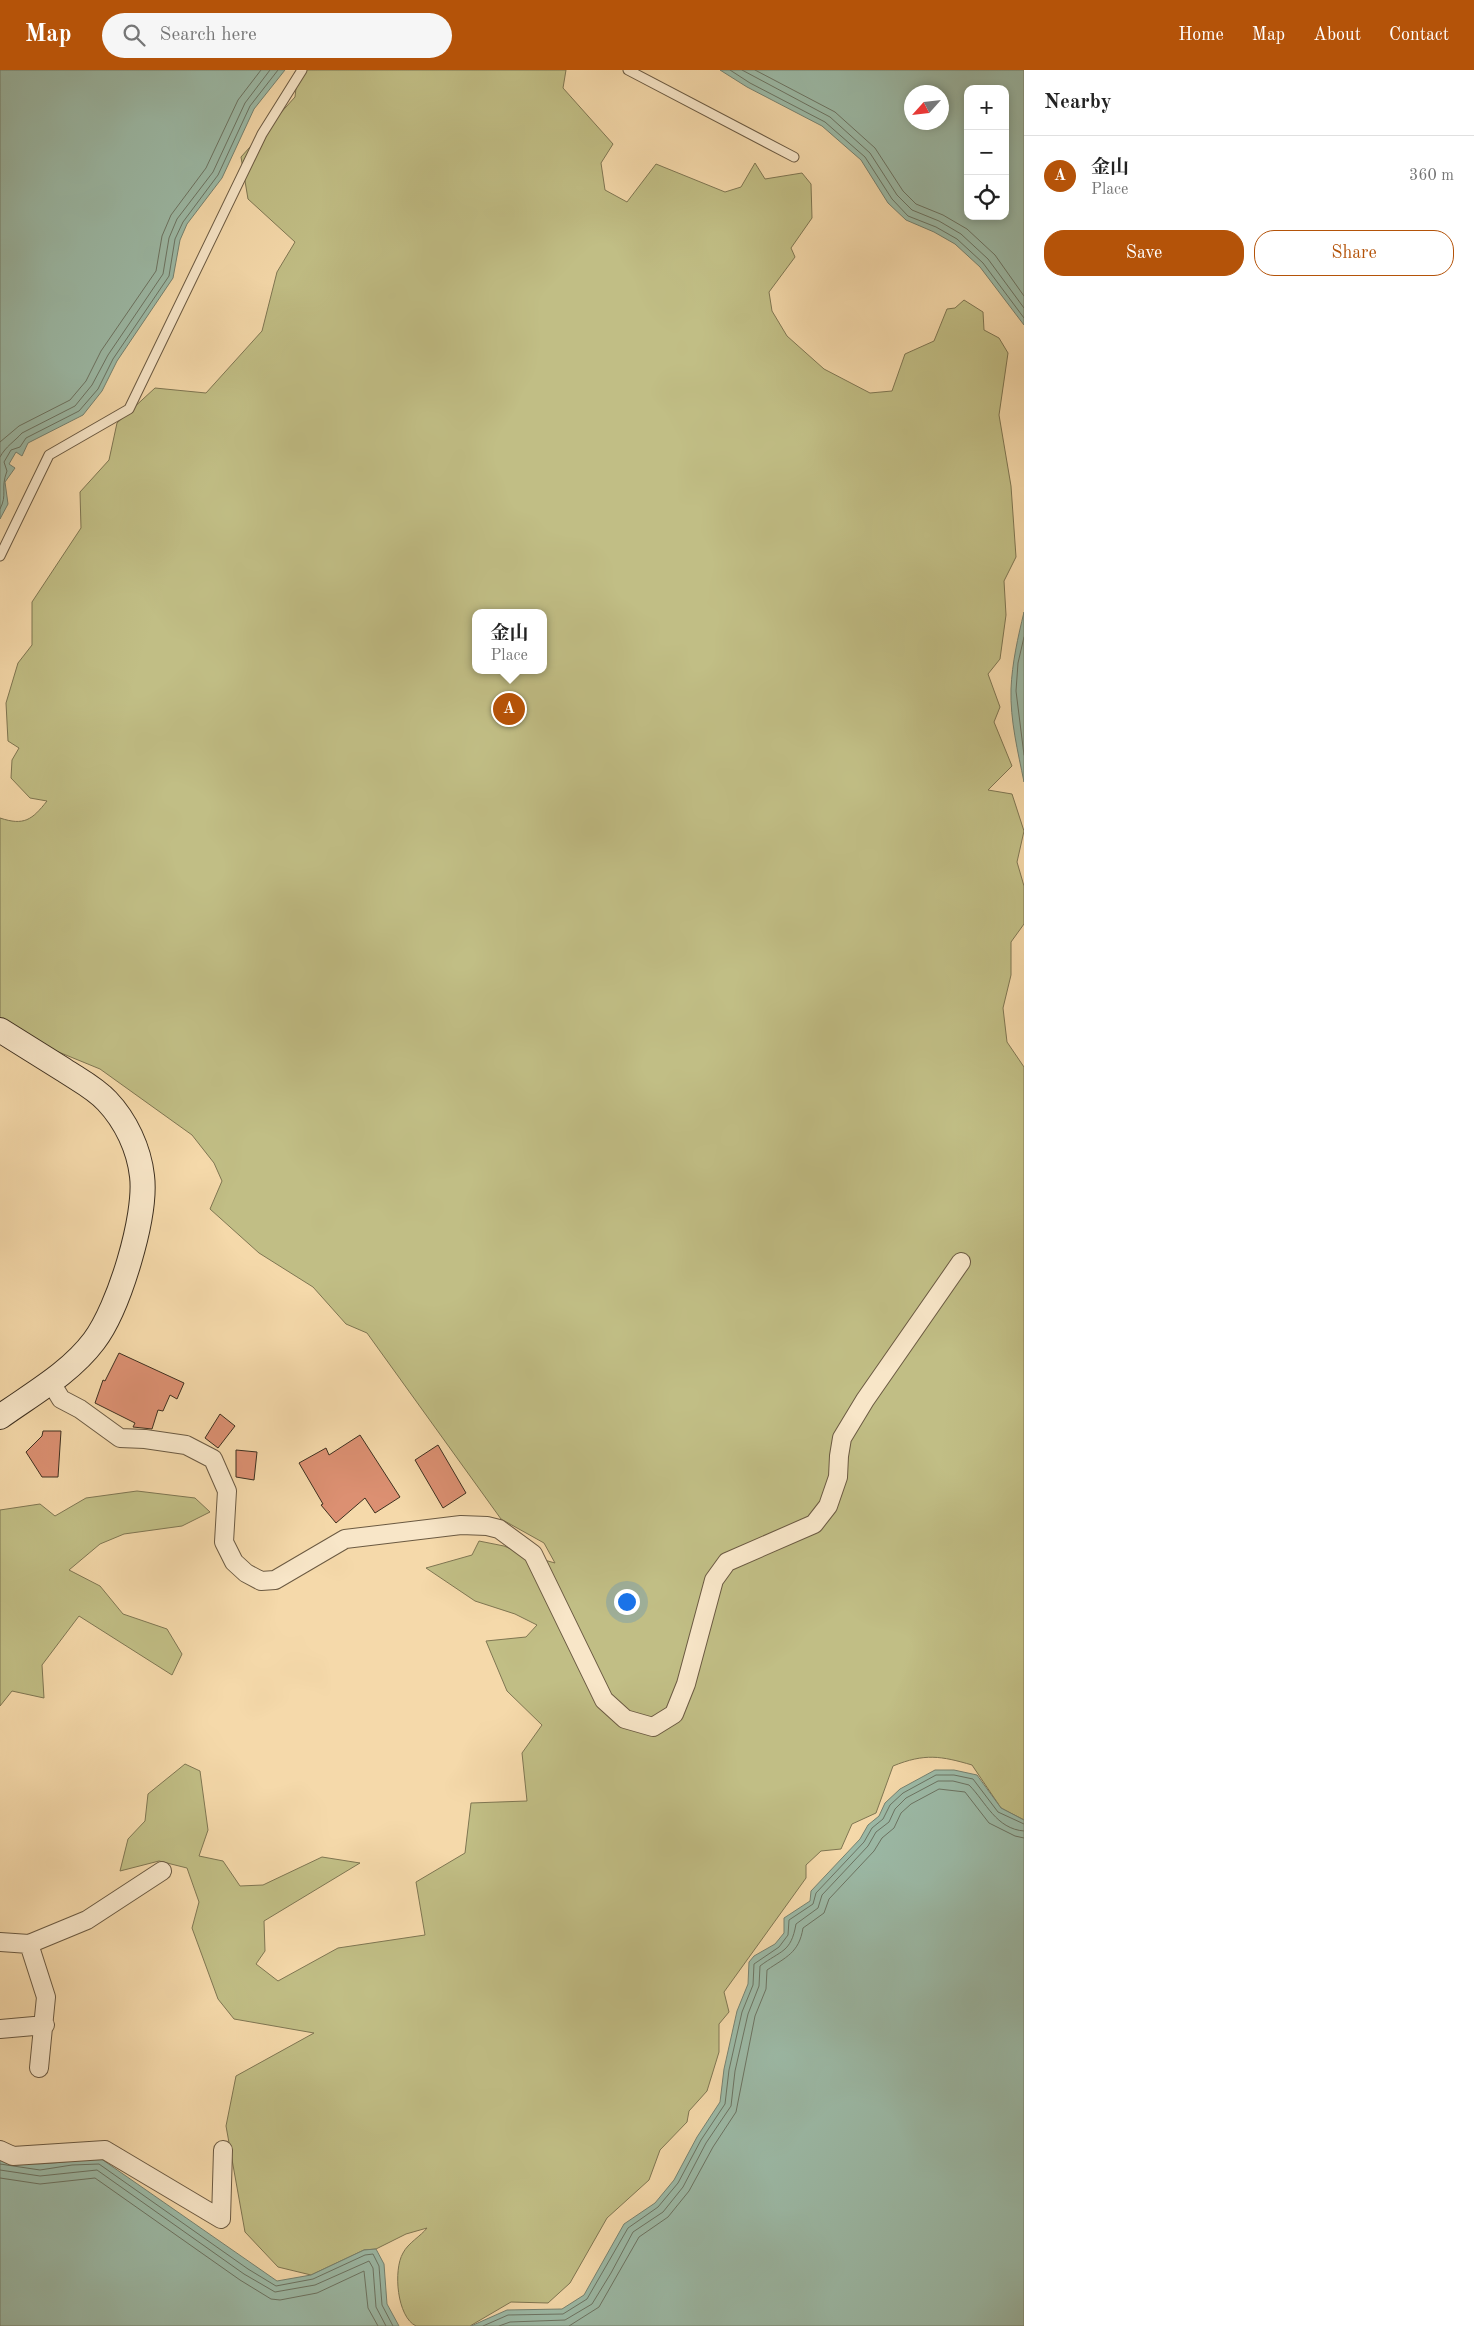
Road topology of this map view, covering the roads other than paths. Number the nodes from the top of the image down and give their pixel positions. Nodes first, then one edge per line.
1 (302, 70) edge
2 (628, 70) edge
3 (794, 156) dead end
4 (0, 556) edge
5 (0, 1030) edge
6 (961, 1262) dead end
7 (50, 1381) junction
8 (0, 1417) edge
9 (162, 1871) dead end
10 (0, 1942) edge
11 (29, 1944) junction
12 (45, 2025) junction
13 (0, 2029) edge
14 (39, 2068) dead end
15 (0, 2150) edge
16 (223, 2150) dead end

1 - 4 lane
2 - 3 lane
5 - 7 street
6 - 7 street
7 - 8 street
9 - 11 street
10 - 11 street
11 - 12 street
12 - 13 street
12 - 14 street
15 - 16 street

